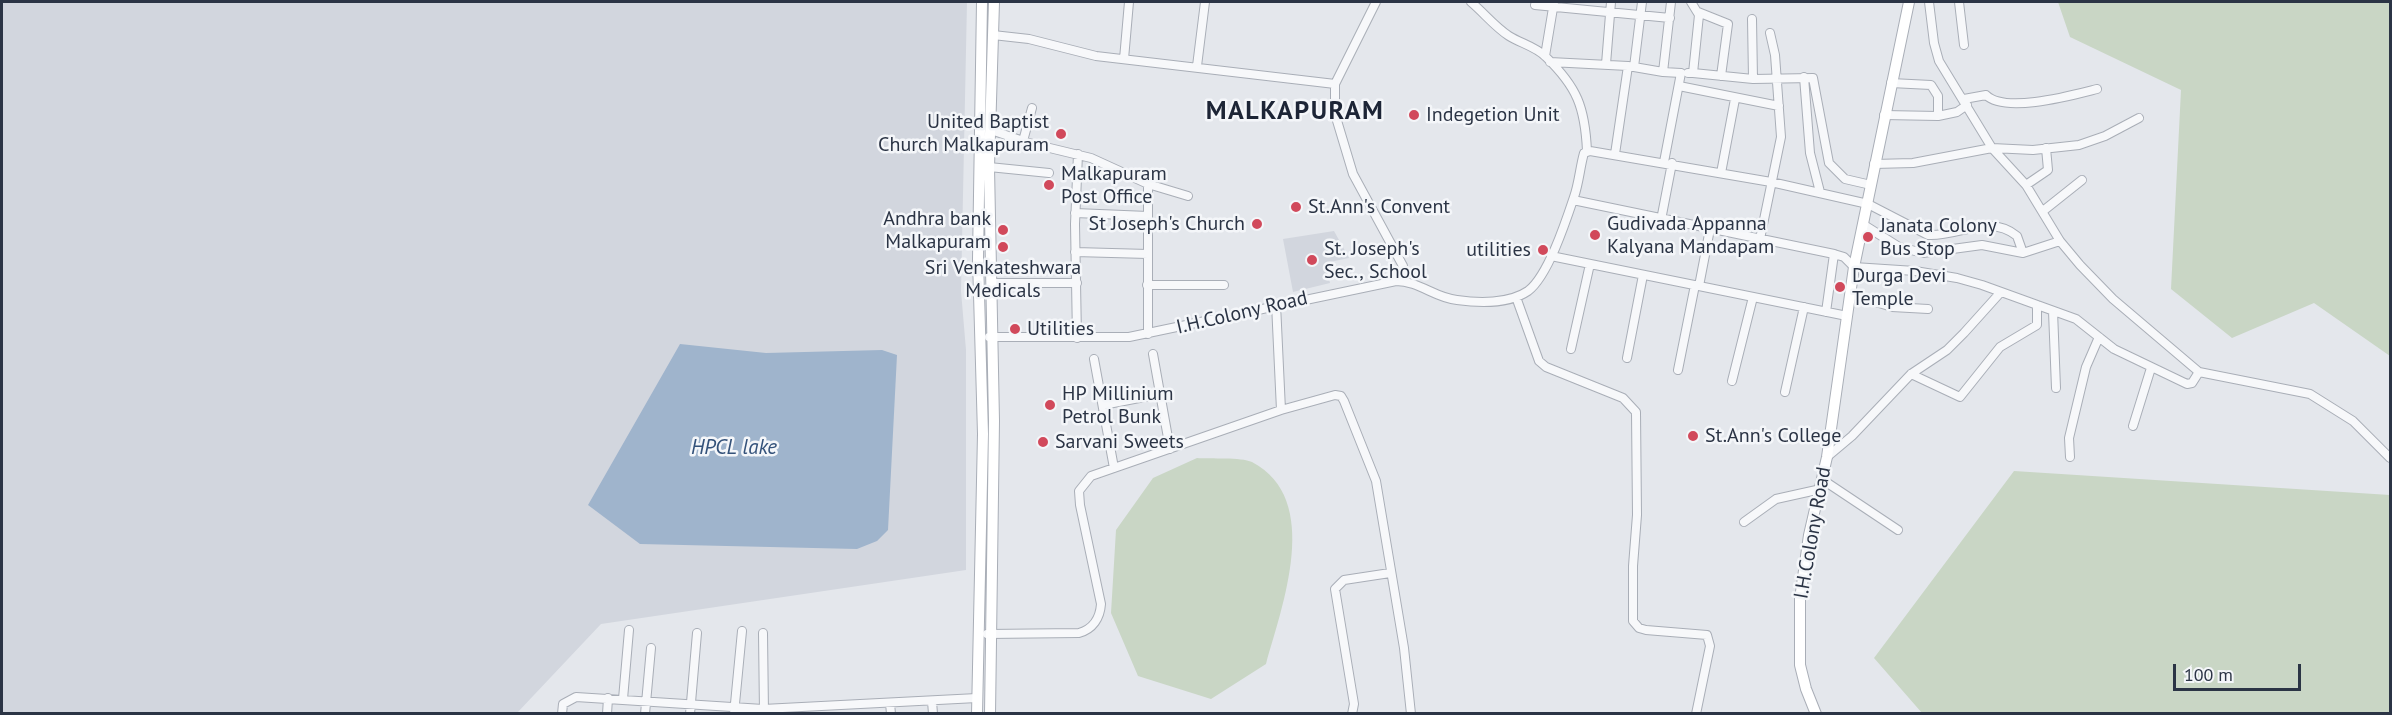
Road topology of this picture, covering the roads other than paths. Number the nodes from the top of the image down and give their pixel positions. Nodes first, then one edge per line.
1 (982, 2) edge
2 (994, 2) edge
3 (1129, 2) edge
4 (1205, 2) edge
5 (1376, 2) edge
6 (1471, 2) edge
7 (1611, 2) edge
8 (1642, 2) edge
9 (1671, 2) edge
10 (1691, 2) edge
11 (1909, 2) edge
12 (1929, 2) edge
13 (1959, 2) edge
14 (1553, 4) edge
15 (1535, 5) dead end
16 (1587, 6) edge
17 (1698, 12) junction
18 (1611, 13) junction
19 (1642, 16) junction
20 (1670, 18) junction
21 (1752, 20) dead end
22 (1770, 33) dead end
23 (993, 35) junction
24 (1964, 45) dead end
25 (1124, 59) junction
26 (1548, 59) junction
27 (1606, 64) junction
28 (1197, 66) junction
29 (1631, 66) junction
30 (1664, 72) junction
31 (1693, 73) junction
32 (1681, 74) junction
33 (1721, 76) junction
34 (1804, 77) junction
35 (1753, 78) junction
36 (1776, 79) junction
37 (1891, 82) junction
38 (1335, 84) junction
39 (1679, 86) junction
40 (2097, 88) dead end
41 (1735, 99) junction
42 (1966, 102) junction
43 (1779, 106) junction
44 (1032, 108) dead end
45 (1884, 115) junction
46 (1938, 116) junction
47 (2139, 118) dead end
48 (991, 130) junction
49 (1023, 141) junction
50 (1992, 148) junction
51 (2046, 148) junction
52 (1587, 151) junction
53 (1078, 154) junction
54 (1615, 154) junction
55 (1668, 163) junction
56 (1874, 164) junction
57 (989, 167) junction
58 (1049, 173) dead end
59 (1721, 173) junction
60 (2082, 180) dead end
61 (1771, 182) junction
62 (1148, 184) junction
63 (1871, 185) junction
64 (2026, 185) junction
65 (1820, 192) junction
66 (1188, 196) dead end
67 (1573, 201) junction
68 (1868, 204) junction
69 (2043, 211) junction
70 (1075, 213) junction
71 (1148, 216) junction
72 (1661, 220) junction
73 (1864, 225) junction
74 (1710, 229) junction
75 (978, 233) junction
76 (991, 234) junction
77 (1760, 239) junction
78 (2060, 241) junction
79 (1075, 252) junction
80 (2023, 253) junction
81 (1148, 254) junction
82 (1834, 254) junction
83 (1551, 256) junction
84 (1590, 264) junction
85 (1854, 267) junction
86 (1643, 275) junction
87 (1404, 281) junction
88 (991, 282) junction
89 (1077, 283) junction
90 (1147, 285) junction
91 (1224, 285) dead end
92 (1697, 286) junction
93 (2000, 293) junction
94 (1850, 294) junction
95 (1516, 297) junction
96 (1753, 297) junction
97 (1276, 304) junction
98 (2037, 305) junction
99 (1804, 307) junction
100 (1928, 309) dead end
101 (2053, 311) junction
102 (1826, 312) junction
103 (1847, 316) junction
104 (1148, 334) junction
105 (979, 337) junction
106 (992, 337) junction
107 (2099, 337) junction
108 (1077, 338) junction
109 (1571, 349) dead end
110 (1153, 354) dead end
111 (1628, 358) dead end
112 (1094, 359) dead end
113 (2151, 368) junction
114 (1678, 370) dead end
115 (1911, 374) junction
116 (2195, 377) junction
117 (1732, 381) dead end
118 (2056, 388) dead end
119 (1785, 392) dead end
120 (1160, 394) junction
121 (1103, 405) junction
122 (1281, 410) junction
123 (2133, 426) dead end
124 (1170, 449) junction
125 (1827, 457) junction
126 (2070, 457) dead end
127 (2391, 458) edge
128 (1114, 468) junction
129 (1822, 484) junction
130 (1744, 522) dead end
131 (1898, 530) dead end
132 (1390, 573) junction
133 (629, 630) dead end
134 (742, 631) dead end
135 (697, 633) dead end
136 (763, 633) dead end
137 (978, 634) junction
138 (991, 634) junction
139 (651, 648) dead end
140 (608, 698) junction
141 (977, 698) junction
142 (622, 699) junction
143 (646, 701) junction
144 (932, 701) junction
145 (890, 703) junction
146 (691, 709) edge
147 (850, 709) edge
148 (734, 710) edge
149 (764, 711) edge
150 (808, 711) edge
151 (562, 714) edge
152 (607, 714) edge
153 (645, 714) edge
154 (891, 714) edge
155 (933, 714) edge
156 (977, 714) edge
157 (990, 714) edge
158 (1352, 714) edge
159 (1411, 714) edge
160 (1696, 714) edge
161 (1816, 714) edge

1 - 75 main road
2 - 23 main road
3 - 25 street
4 - 28 street
5 - 38 street
6 - 26 street
7 - 18 street
8 - 19 street
9 - 20 street
10 - 17 street
11 - 37 main road, I.H.Colony Road
12 - 42 street
13 - 24 street
14 - 15 street
14 - 16 street
14 - 26 street
16 - 18 street
17 - 31 street
17 - 33 street
18 - 19 street
18 - 27 street
19 - 20 street
19 - 29 street
20 - 30 street
21 - 35 street
22 - 36 street
23 - 25 street
23 - 48 main road
25 - 28 street
26 - 27 street
26 - 52 street
27 - 29 street
28 - 38 street
29 - 30 street
29 - 54 street
30 - 32 street
31 - 32 street
31 - 33 street
32 - 39 street
33 - 35 street
34 - 36 street
34 - 63 street
34 - 65 street
35 - 36 street
36 - 43 street
37 - 45 main road, I.H.Colony Road
37 - 46 street
38 - 87 street
39 - 41 street
39 - 55 street
40 - 42 street
41 - 43 street
41 - 59 street
42 - 46 street
42 - 50 street
43 - 61 street
44 - 49 street
45 - 46 street
45 - 56 main road, I.H.Colony Road
47 - 51 street
48 - 49 street
48 - 57 main road
49 - 53 street
50 - 51 street
50 - 56 street
50 - 64 street
51 - 64 street
52 - 54 street
52 - 67 street
53 - 62 street
53 - 70 street
54 - 55 street
55 - 59 street
55 - 72 street
56 - 63 main road, I.H.Colony Road
57 - 58 street
57 - 76 main road
59 - 61 street
60 - 69 street
61 - 65 street
61 - 77 street
62 - 66 street
62 - 71 street
63 - 68 main road, I.H.Colony Road
64 - 69 street
65 - 68 street
67 - 72 street
67 - 83 street
68 - 73 main road, I.H.Colony Road
68 - 80 street
69 - 78 street
70 - 71 street
70 - 79 street
71 - 81 street
72 - 74 street
73 - 80 street
73 - 85 main road, I.H.Colony Road
74 - 77 street
74 - 92 street
75 - 76 main road
75 - 105 main road
76 - 88 main road
77 - 82 street
78 - 80 street
78 - 116 street
79 - 81 street
79 - 89 street
81 - 90 street
82 - 85 street
82 - 102 street
83 - 84 street
83 - 95 street
84 - 86 street
84 - 109 street
85 - 93 street
85 - 94 main road, I.H.Colony Road
86 - 92 street
86 - 111 street
87 - 95 street
87 - 97 street, I.H.Colony Road
88 - 89 street
88 - 106 main road
89 - 108 street
90 - 91 street
90 - 104 street
92 - 96 street
92 - 114 street
93 - 98 street
93 - 115 street
94 - 100 street
94 - 103 main road, I.H.Colony Road
95 - 160 street
96 - 99 street
96 - 117 street
97 - 104 street, I.H.Colony Road
97 - 122 street
98 - 101 street
98 - 115 street
99 - 102 street
99 - 119 street
101 - 107 street
101 - 118 street
102 - 103 street
103 - 125 main road, I.H.Colony Road
104 - 108 street, I.H.Colony Road
105 - 106 street, I.H.Colony Road
105 - 137 main road
106 - 108 street, I.H.Colony Road
106 - 138 main road
107 - 113 street
107 - 126 street
110 - 120 street
112 - 121 street
113 - 116 street
113 - 123 street
115 - 125 street
116 - 127 street
120 - 121 street
120 - 124 street
121 - 128 street
122 - 124 street
122 - 132 street
124 - 128 street
125 - 129 main road, I.H.Colony Road
128 - 138 street
129 - 130 street
129 - 131 street
129 - 161 main road, I.H.Colony Road
132 - 158 street
132 - 159 street
133 - 142 street
134 - 148 street
135 - 146 street
136 - 149 street
137 - 138 street
137 - 141 main road
138 - 157 main road
139 - 143 street
140 - 142 street
140 - 151 street
140 - 152 street
141 - 144 street
141 - 156 main road
142 - 143 street
143 - 146 street
143 - 153 street
144 - 145 street
144 - 155 street
145 - 147 street
145 - 154 street
146 - 148 street
147 - 150 street
148 - 149 street
149 - 150 street

